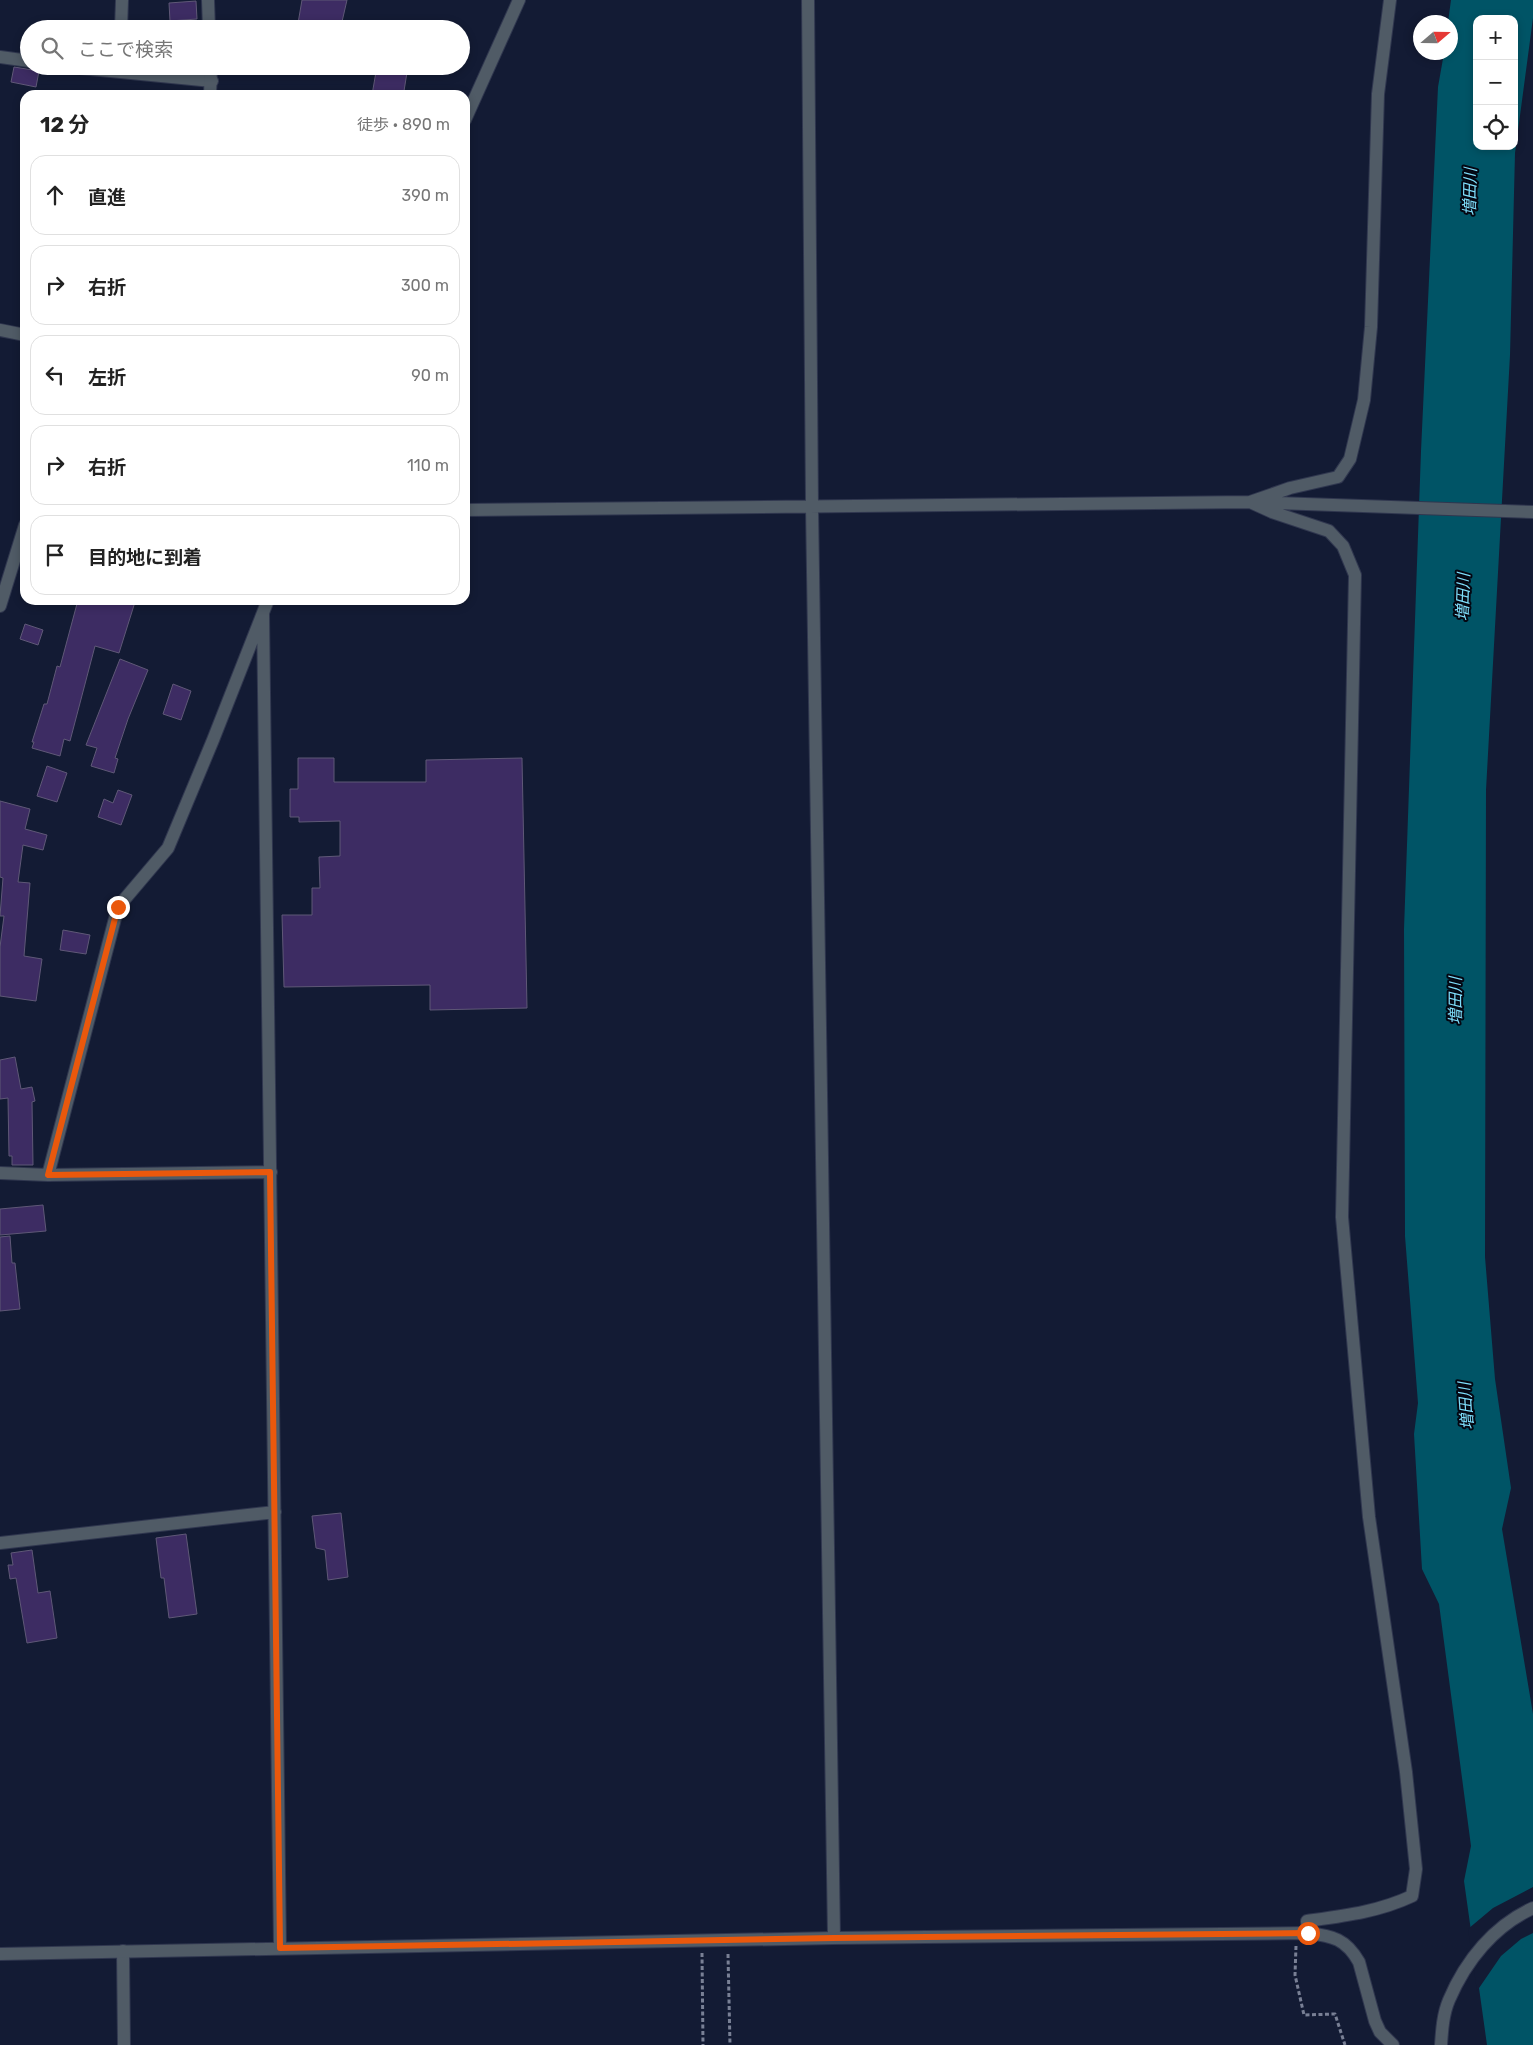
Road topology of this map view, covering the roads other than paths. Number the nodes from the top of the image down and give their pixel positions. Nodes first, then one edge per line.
1 (122, 0) edge
2 (208, 0) edge
3 (519, 0) edge
4 (808, 0) edge
5 (1390, 0) edge
6 (121, 20) edge
7 (209, 20) edge
8 (0, 57) edge
9 (20, 60) edge
10 (166, 75) edge
11 (212, 75) edge
12 (212, 81) junction
13 (211, 90) edge
14 (470, 109) edge
15 (0, 330) edge
16 (20, 333) edge
17 (1250, 502) junction
18 (812, 507) junction
19 (470, 510) edge
20 (1531, 512) edge
21 (20, 541) edge
22 (266, 605) edge
23 (0, 606) edge
24 (263, 612) junction
25 (270, 1172) junction
26 (0, 1173) edge
27 (48, 1175) junction
28 (274, 1512) junction
29 (0, 1543) edge
30 (1533, 1908) edge
31 (1303, 1933) junction
32 (834, 1938) junction
33 (280, 1948) junction
34 (123, 1951) junction
35 (0, 1954) edge
36 (124, 2045) edge
37 (1393, 2045) edge
38 (1441, 2045) edge

1 - 6 street
2 - 7 street
3 - 14 street
4 - 18 street
5 - 17 street
8 - 9 street
10 - 12 street
11 - 12 street
12 - 13 street
15 - 16 street
17 - 18 street
17 - 20 street
17 - 31 street
18 - 19 street
18 - 32 street
21 - 23 street
22 - 24 street
24 - 25 street
24 - 27 street
25 - 27 street
25 - 28 street
26 - 27 street
28 - 29 street
28 - 33 street
30 - 38 street
31 - 32 street
31 - 37 street
32 - 33 street
33 - 34 street
34 - 35 street
34 - 36 street

